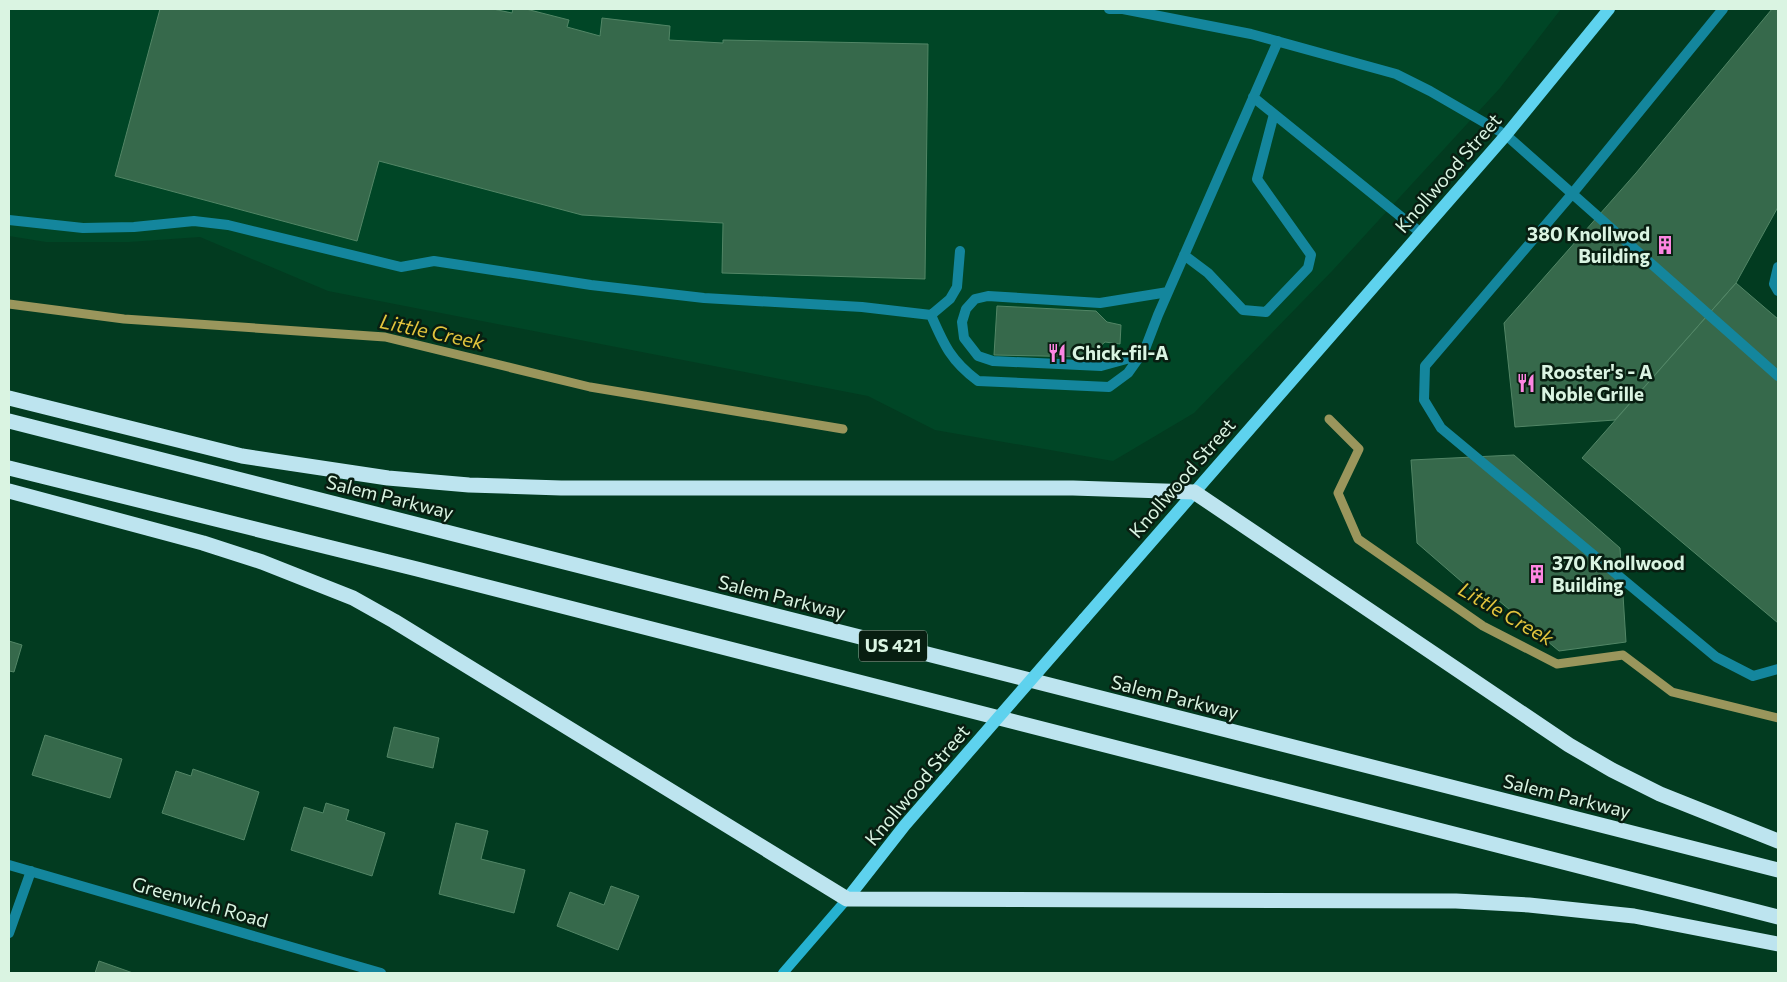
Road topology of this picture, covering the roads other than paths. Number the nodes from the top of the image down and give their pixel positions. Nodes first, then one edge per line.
1 (1109, 9) edge
2 (1610, 9) edge
3 (1723, 9) edge
4 (1278, 41) junction
5 (1253, 97) junction
6 (1274, 114) junction
7 (1506, 135) junction
8 (1572, 194) junction
9 (9, 220) edge
10 (1421, 233) junction
11 (960, 251) dead end
12 (1184, 255) junction
13 (1778, 267) edge
14 (1778, 291) edge
15 (1168, 292) junction
16 (931, 315) junction
17 (1141, 355) junction
18 (1778, 376) edge
19 (9, 398) edge
20 (9, 420) edge
21 (9, 468) edge
22 (9, 491) edge
23 (1194, 492) junction
24 (1778, 669) edge
25 (1778, 841) edge
26 (9, 865) edge
27 (1778, 870) edge
28 (30, 871) junction
29 (847, 899) junction
30 (1778, 917) edge
31 (9, 933) edge
32 (1778, 944) edge
33 (381, 973) edge
34 (783, 973) edge

1 - 4 street
2 - 7 main road, Knollwood Street
3 - 8 street
4 - 5 street
4 - 7 street
5 - 6 street
5 - 12 street
6 - 10 street
6 - 12 street
7 - 8 street
7 - 10 main road, Knollwood Street
8 - 18 street
8 - 24 street
9 - 16 street
10 - 23 main road, Knollwood Street
11 - 16 street
12 - 15 street
13 - 14 street
15 - 17 street
15 - 17 street
16 - 17 street
19 - 23 highway
20 - 27 highway, Salem Parkway / US 421
21 - 30 highway, US 421
22 - 29 highway
23 - 25 highway
23 - 29 main road, Knollwood Street, bridge
26 - 28 street, Greenwich Road
28 - 31 street
28 - 33 street, Greenwich Road
29 - 32 highway
29 - 34 main road, Knollwood Street

